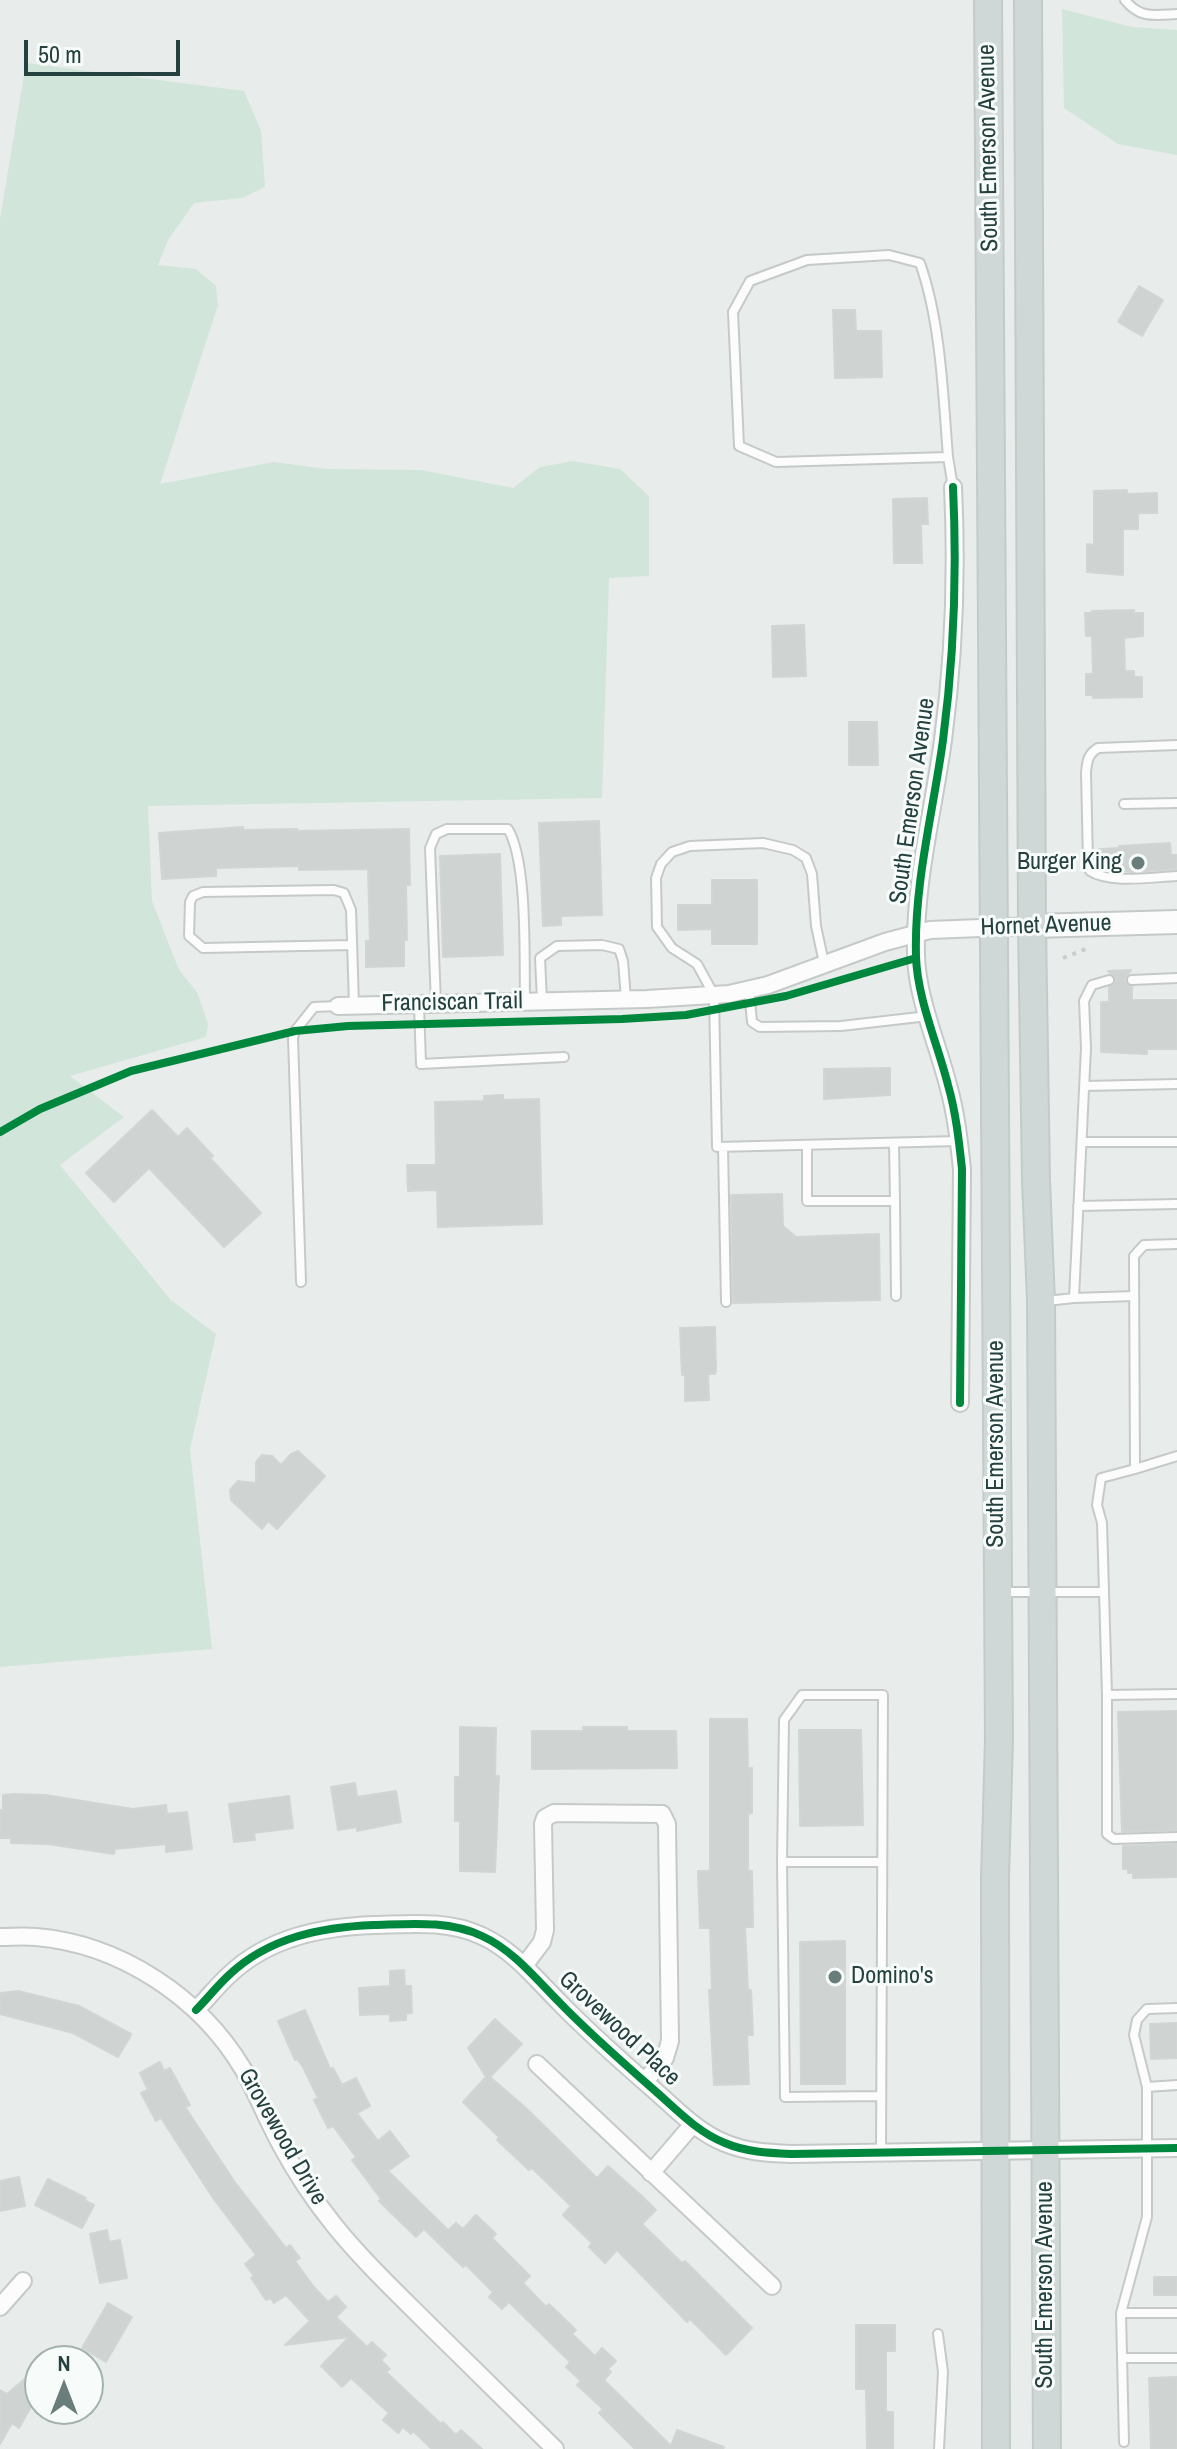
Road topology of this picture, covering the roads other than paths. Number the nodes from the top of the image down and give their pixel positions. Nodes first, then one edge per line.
1 (988, 0) edge
2 (1125, 0) edge
3 (1028, 1) edge
4 (1177, 14) edge
5 (948, 457) junction
6 (953, 487) joint
7 (1177, 745) edge
8 (1177, 803) edge
9 (1124, 804) dead end
10 (1177, 876) edge
11 (1177, 922) edge
12 (1032, 926) junction
13 (994, 928) junction
14 (916, 934) junction
15 (352, 945) junction
16 (825, 965) junction
17 (1177, 978) edge
18 (1109, 980) dead end
19 (1132, 980) dead end
20 (749, 990) junction
21 (714, 995) junction
22 (626, 999) junction
23 (533, 1001) junction
24 (427, 1004) junction
25 (346, 1005) junction
26 (928, 1016) junction
27 (564, 1057) dead end
28 (1177, 1084) edge
29 (1085, 1086) junction
30 (959, 1141) junction
31 (1083, 1142) junction
32 (1177, 1142) edge
33 (894, 1144) junction
34 (807, 1145) junction
35 (723, 1147) junction
36 (895, 1201) junction
37 (1177, 1204) edge
38 (1078, 1206) junction
39 (1177, 1244) edge
40 (301, 1282) dead end
41 (896, 1296) dead end
42 (1134, 1296) junction
43 (1074, 1298) junction
44 (1041, 1301) junction
45 (726, 1302) dead end
46 (960, 1403) dead end
47 (1177, 1456) edge
48 (1135, 1469) junction
49 (998, 1592) junction
50 (1043, 1592) junction
51 (1103, 1592) junction
52 (1177, 1694) edge
53 (1107, 1695) junction
54 (1177, 1837) edge
55 (782, 1862) junction
56 (882, 1862) junction
57 (0, 1937) edge
58 (524, 1966) junction
59 (1177, 2008) edge
60 (196, 2010) junction
61 (537, 2064) dead end
62 (645, 2081) junction
63 (1177, 2085) edge
64 (1147, 2087) junction
65 (881, 2096) junction
66 (693, 2124) junction
67 (1177, 2148) edge
68 (1145, 2149) junction
69 (1046, 2151) junction
70 (995, 2152) junction
71 (881, 2153) junction
72 (651, 2173) junction
73 (23, 2281) dead end
74 (772, 2286) dead end
75 (0, 2307) edge
76 (1121, 2313) junction
77 (1177, 2313) edge
78 (938, 2334) dead end
79 (1122, 2358) junction
80 (1177, 2358) edge
81 (1124, 2442) dead end
82 (555, 2449) edge
83 (939, 2449) edge
84 (996, 2449) edge
85 (1047, 2449) edge

1 - 13 main road, South Emerson Avenue
2 - 4 lane
3 - 12 main road, South Emerson Avenue
5 - 5 lane
5 - 6 lane
6 - 14 street, South Emerson Avenue
7 - 10 lane
8 - 9 lane
11 - 12 street, Hornet Avenue
12 - 13 street, Hornet Avenue
12 - 44 main road, South Emerson Avenue
13 - 14 street, Hornet Avenue
13 - 49 main road, South Emerson Avenue
14 - 16 street, Hornet Avenue
14 - 26 street, South Emerson Avenue
15 - 15 lane
15 - 25 lane
16 - 20 street
16 - 21 lane
17 - 19 lane
18 - 29 lane
20 - 21 street
20 - 26 lane
21 - 22 street
21 - 35 lane
22 - 23 street
22 - 23 lane
23 - 24 street
23 - 24 lane
24 - 25 street
24 - 27 lane
25 - 40 lane
26 - 30 street, South Emerson Avenue
28 - 29 lane
29 - 31 lane
30 - 33 lane
30 - 46 street, South Emerson Avenue
31 - 32 lane
31 - 38 lane
33 - 34 lane
33 - 36 lane
34 - 35 lane
34 - 36 lane
35 - 45 lane
36 - 41 lane
37 - 38 lane
38 - 43 lane
39 - 42 lane
42 - 43 lane
42 - 48 lane
43 - 44 lane
44 - 50 main road, South Emerson Avenue
47 - 48 lane
48 - 51 lane
49 - 50 lane
49 - 70 main road, South Emerson Avenue
50 - 51 lane
50 - 69 main road, South Emerson Avenue
51 - 53 lane
52 - 53 lane
53 - 54 lane
55 - 56 lane
55 - 56 lane
55 - 65 lane
56 - 65 lane
57 - 60 street, Grovewood Drive
58 - 60 street, Grovewood Place
58 - 62 street, Grovewood Place
58 - 62 street
59 - 64 lane
60 - 82 street, Grovewood Drive
61 - 72 street
62 - 66 street, Grovewood Place
63 - 64 lane
64 - 68 lane
65 - 71 lane
66 - 71 street, Grovewood Place
66 - 72 street
67 - 68 street, Grovewood Place
68 - 69 street, Grovewood Place
68 - 76 lane
69 - 70 street, Grovewood Place
69 - 85 main road, South Emerson Avenue
70 - 71 street, Grovewood Place
70 - 84 main road, South Emerson Avenue
72 - 74 street
73 - 75 street
76 - 77 lane
76 - 79 lane
78 - 83 lane
79 - 80 lane
79 - 81 lane

